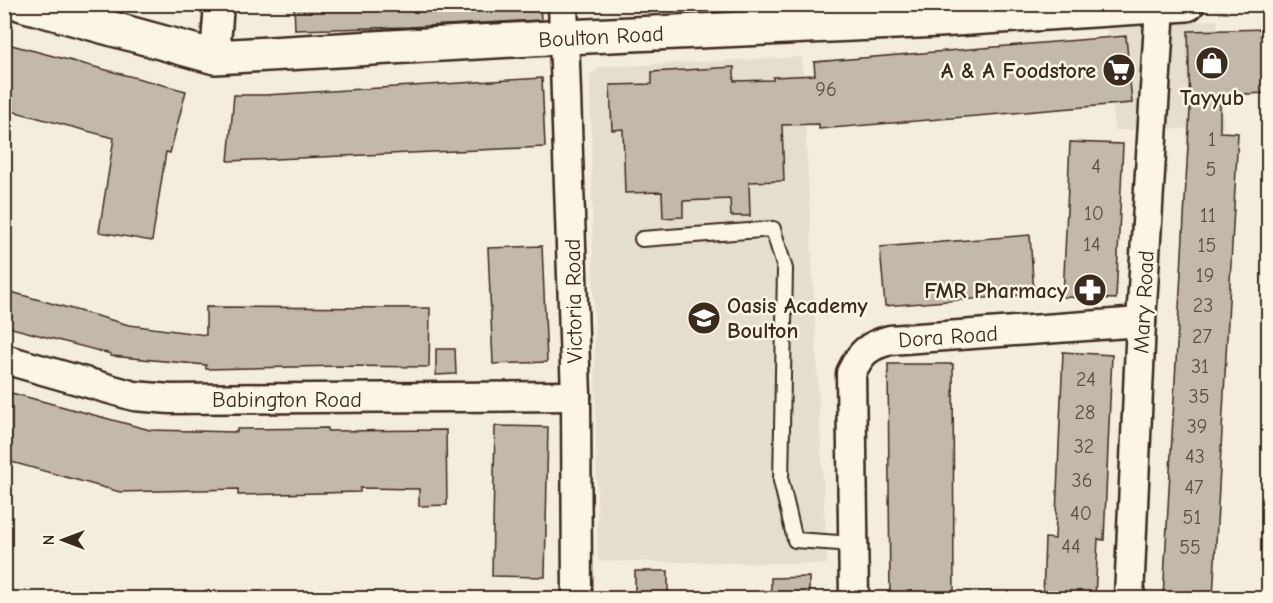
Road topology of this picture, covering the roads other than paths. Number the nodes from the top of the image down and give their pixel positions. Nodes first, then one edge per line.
1 (22, 4) edge
2 (219, 4) edge
3 (563, 4) edge
4 (1174, 5) edge
5 (939, 12) edge
6 (566, 37) junction
7 (215, 57) junction
8 (642, 239) dead end
9 (1142, 322) junction
10 (4, 359) edge
11 (576, 396) junction
12 (854, 544) junction
13 (577, 598) edge
14 (854, 598) edge
15 (1129, 598) edge

1 - 7 main road, Boulton Road
2 - 7 street
3 - 6 street, Victoria Road
4 - 5 main road, Boulton Road
4 - 9 street, Mary Road
5 - 6 main road, Boulton Road
6 - 7 main road, Boulton Road
6 - 11 street, Victoria Road
8 - 12 lane
9 - 12 street, Dora Road
9 - 15 street, Mary Road
10 - 11 street, Babington Road
11 - 13 street, Victoria Road
12 - 14 street, Dora Road

